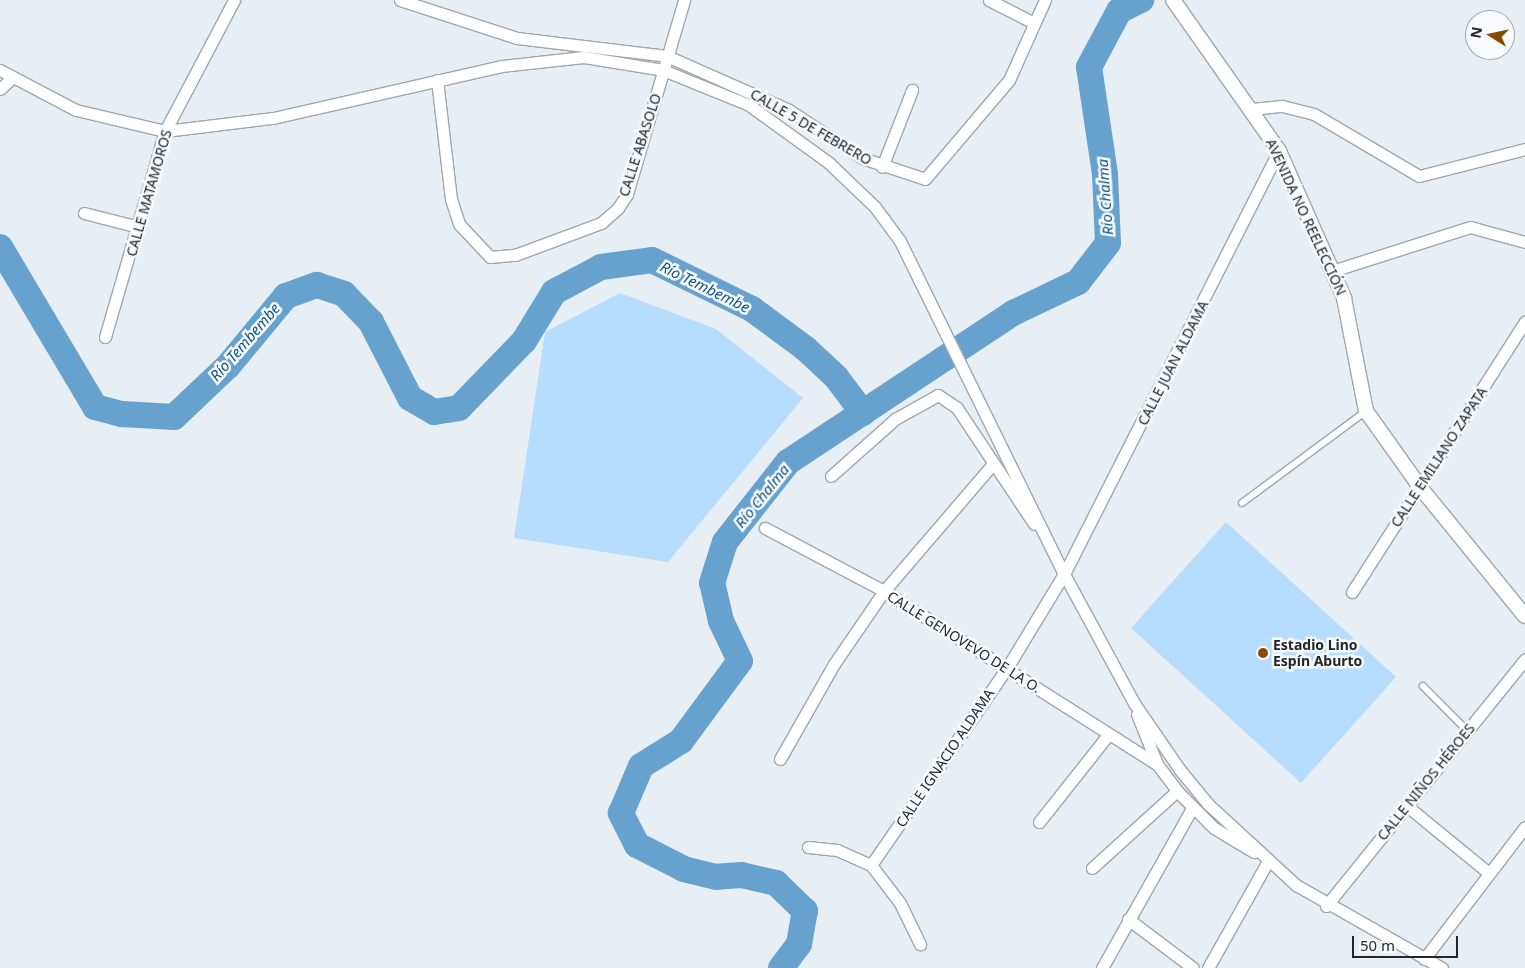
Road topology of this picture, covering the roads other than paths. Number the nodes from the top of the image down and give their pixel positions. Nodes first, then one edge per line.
1 (234, 0) edge
2 (400, 0) edge
3 (684, 0) edge
4 (989, 0) edge
5 (1045, 0) edge
6 (1174, 0) edge
7 (1032, 22) junction
8 (588, 46) junction
9 (667, 56) junction
10 (584, 57) junction
11 (0, 70) edge
12 (663, 70) junction
13 (12, 78) junction
14 (437, 80) junction
15 (0, 89) edge
16 (912, 90) dead end
17 (1252, 108) junction
18 (165, 131) junction
19 (1525, 149) edge
20 (1279, 151) junction
21 (882, 167) junction
22 (84, 213) dead end
23 (139, 227) junction
24 (1525, 242) edge
25 (1332, 271) junction
26 (1525, 322) edge
27 (105, 337) dead end
28 (1366, 411) junction
29 (992, 465) junction
30 (831, 476) dead end
31 (1420, 487) junction
32 (1242, 503) dead end
33 (765, 528) dead end
34 (1050, 545) junction
35 (1064, 574) junction
36 (884, 591) junction
37 (1352, 592) dead end
38 (1525, 616) edge
39 (1525, 659) edge
40 (1007, 668) junction
41 (1424, 686) dead end
42 (1134, 703) junction
43 (1467, 730) junction
44 (1108, 735) junction
45 (780, 759) dead end
46 (1157, 764) junction
47 (1177, 791) junction
48 (1407, 806) junction
49 (1192, 808) junction
50 (1039, 822) dead end
51 (1525, 827) edge
52 (808, 847) dead end
53 (1265, 859) junction
54 (871, 865) junction
55 (1092, 868) dead end
56 (1489, 873) junction
57 (1326, 906) junction
58 (1128, 918) junction
59 (920, 944) dead end
60 (1424, 959) junction
61 (1102, 968) edge
62 (1193, 968) edge
63 (1208, 968) edge
64 (1441, 968) edge

1 - 18 street, CALLE MATAMOROS
2 - 8 street, CALLE 5 DE FEBRERO
3 - 9 street, CALLE ABASOLO
4 - 7 street
5 - 7 street, CALLE 5 DE FEBRERO
6 - 17 street, AVENIDA NO REELECCIÓN
7 - 21 street, CALLE 5 DE FEBRERO
8 - 9 street, CALLE 5 DE FEBRERO
8 - 10 street
9 - 12 street, CALLE ABASOLO
9 - 21 street, CALLE 5 DE FEBRERO
10 - 12 street
10 - 14 street
11 - 13 street
12 - 14 street, CALLE ABASOLO
12 - 34 street
13 - 15 street
13 - 18 street
14 - 18 street
16 - 21 street
17 - 19 street
17 - 20 street, AVENIDA NO REELECCIÓN
18 - 23 street, CALLE MATAMOROS
20 - 25 street, AVENIDA NO REELECCIÓN
20 - 35 street, CALLE JUAN ALDAMA
22 - 23 street
23 - 27 street, CALLE MATAMOROS
24 - 25 street
25 - 28 street, AVENIDA NO REELECCIÓN
26 - 31 street, CALLE EMILIANO ZAPATA
28 - 31 street, AVENIDA NO REELECCIÓN
28 - 32 lane
29 - 30 street
29 - 34 street
29 - 36 street
31 - 37 street, CALLE EMILIANO ZAPATA
31 - 38 street, AVENIDA NO REELECCIÓN
33 - 36 street, CALLE GENOVEVO DE LA O.
34 - 35 street
35 - 40 street, CALLE IGNACIO ALDAMA
35 - 42 street
36 - 40 street, CALLE GENOVEVO DE LA O.
36 - 45 street
39 - 43 street, CALLE NIÑOS HÉROES
40 - 44 street, CALLE GENOVEVO DE LA O.
40 - 54 street, CALLE IGNACIO ALDAMA
41 - 43 lane
42 - 46 street
42 - 53 street
43 - 48 street, CALLE NIÑOS HÉROES
44 - 46 street, CALLE GENOVEVO DE LA O.
44 - 50 street
46 - 47 street
47 - 49 street
47 - 55 street
48 - 56 street
48 - 57 street, CALLE NIÑOS HÉROES
49 - 53 street
49 - 58 street
51 - 56 street
52 - 54 street
53 - 57 street
53 - 63 street
54 - 59 street
56 - 60 street
57 - 60 street
58 - 61 street
58 - 62 street
60 - 64 street

